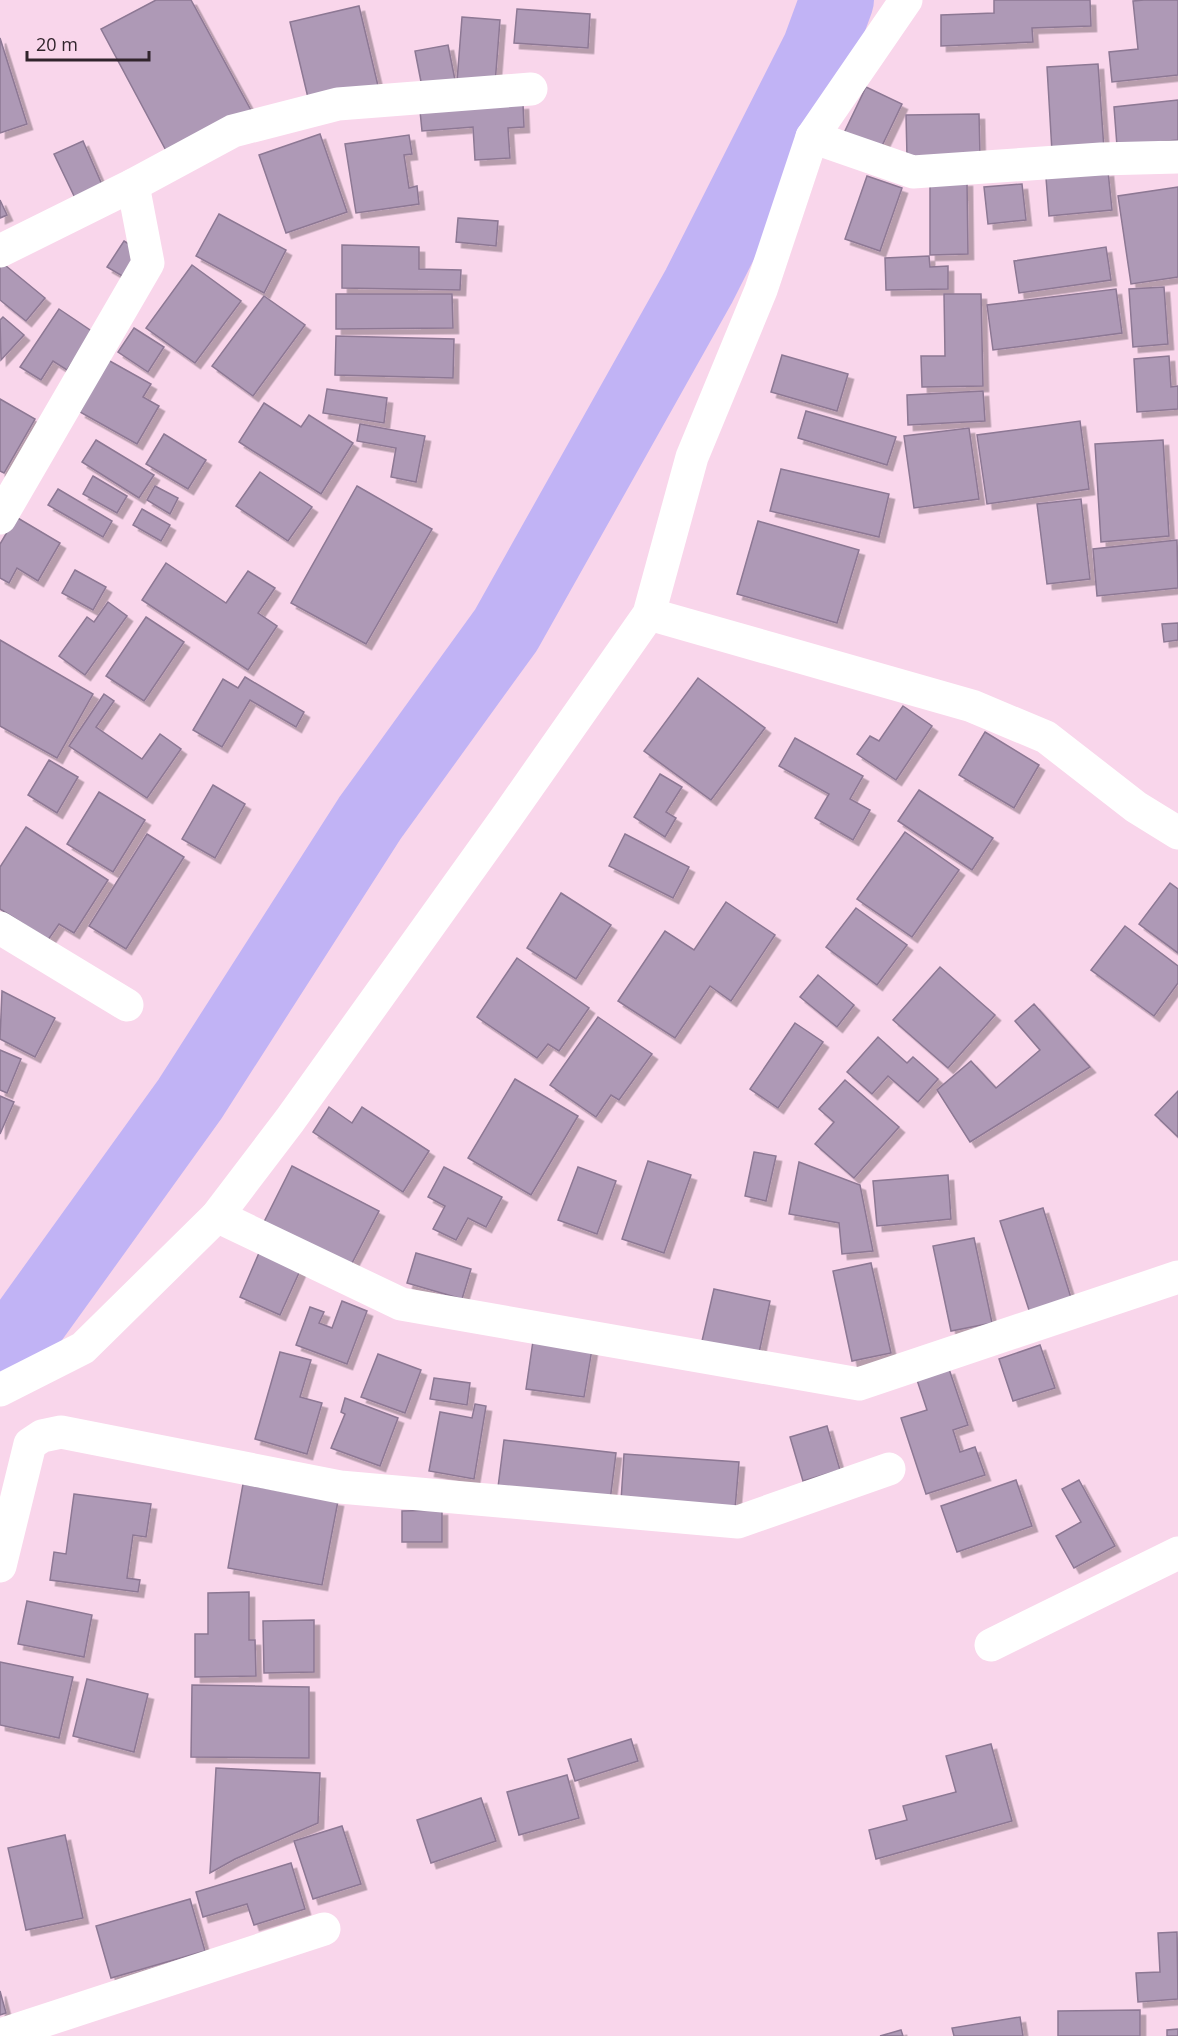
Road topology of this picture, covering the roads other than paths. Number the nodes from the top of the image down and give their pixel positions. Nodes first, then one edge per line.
1 (906, 0) edge
2 (531, 89) dead end
3 (812, 137) junction
4 (1178, 157) edge
5 (133, 184) junction
6 (0, 251) edge
7 (0, 518) edge
8 (649, 614) junction
9 (1178, 833) edge
10 (0, 928) edge
11 (127, 1005) dead end
12 (217, 1216) junction
13 (1178, 1277) edge
14 (0, 1390) edge
15 (889, 1468) dead end
16 (1178, 1553) edge
17 (0, 1566) edge
18 (991, 1645) dead end
19 (324, 1929) dead end
20 (0, 2035) edge

1 - 3 street
2 - 5 street
3 - 4 street
3 - 8 street
5 - 6 street
5 - 7 street
8 - 9 street
8 - 12 street
10 - 11 street
12 - 13 street
12 - 14 street
15 - 17 street
16 - 18 street
19 - 20 street

